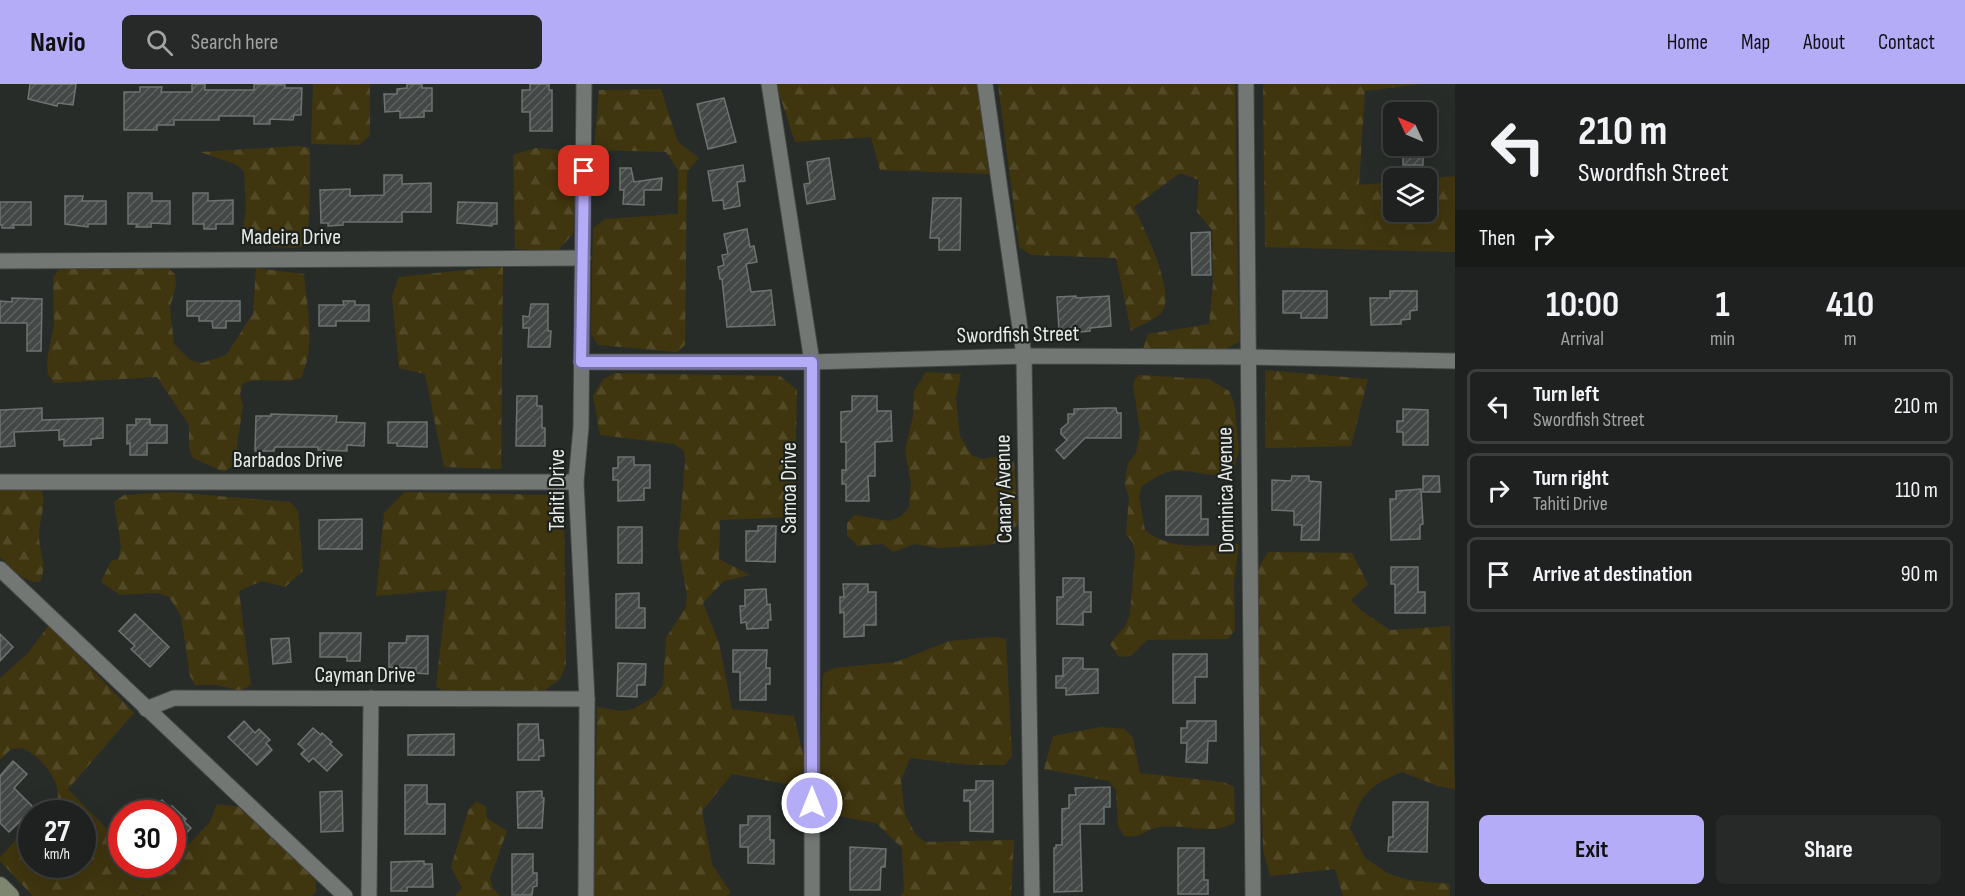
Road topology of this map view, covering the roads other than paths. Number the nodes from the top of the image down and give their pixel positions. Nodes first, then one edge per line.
1 (584, 84) edge
2 (770, 84) edge
3 (985, 84) edge
4 (1246, 84) edge
5 (583, 258) junction
6 (0, 261) edge
7 (1024, 356) junction
8 (1247, 357) junction
9 (1455, 361) edge
10 (581, 362) junction
11 (812, 362) junction
12 (0, 482) edge
13 (576, 483) junction
14 (0, 569) edge
15 (371, 698) junction
16 (586, 699) junction
17 (146, 709) junction
18 (0, 886) edge
19 (10, 896) edge
20 (345, 896) edge
21 (369, 896) edge
22 (586, 896) edge
23 (812, 896) edge
24 (1032, 896) edge
25 (1253, 896) edge

1 - 5 street, Tahiti Drive
2 - 11 street, Samoa Drive
3 - 7 street, Canary Avenue
4 - 8 street, Dominica Avenue
5 - 6 street, Madeira Drive
5 - 10 street, Tahiti Drive
7 - 8 street, Swordfish Street
7 - 11 street, Swordfish Street
7 - 24 street, Canary Avenue
8 - 9 street, Swordfish Street
8 - 25 street, Dominica Avenue
10 - 11 street, Swordfish Street
10 - 13 street, Tahiti Drive
11 - 23 street, Samoa Drive
12 - 13 street, Barbados Drive
13 - 16 street, Tahiti Drive
14 - 17 street
15 - 16 street, Cayman Drive
15 - 17 street, Cayman Drive
15 - 21 street
16 - 22 street, Tahiti Drive
17 - 20 street
18 - 19 street

